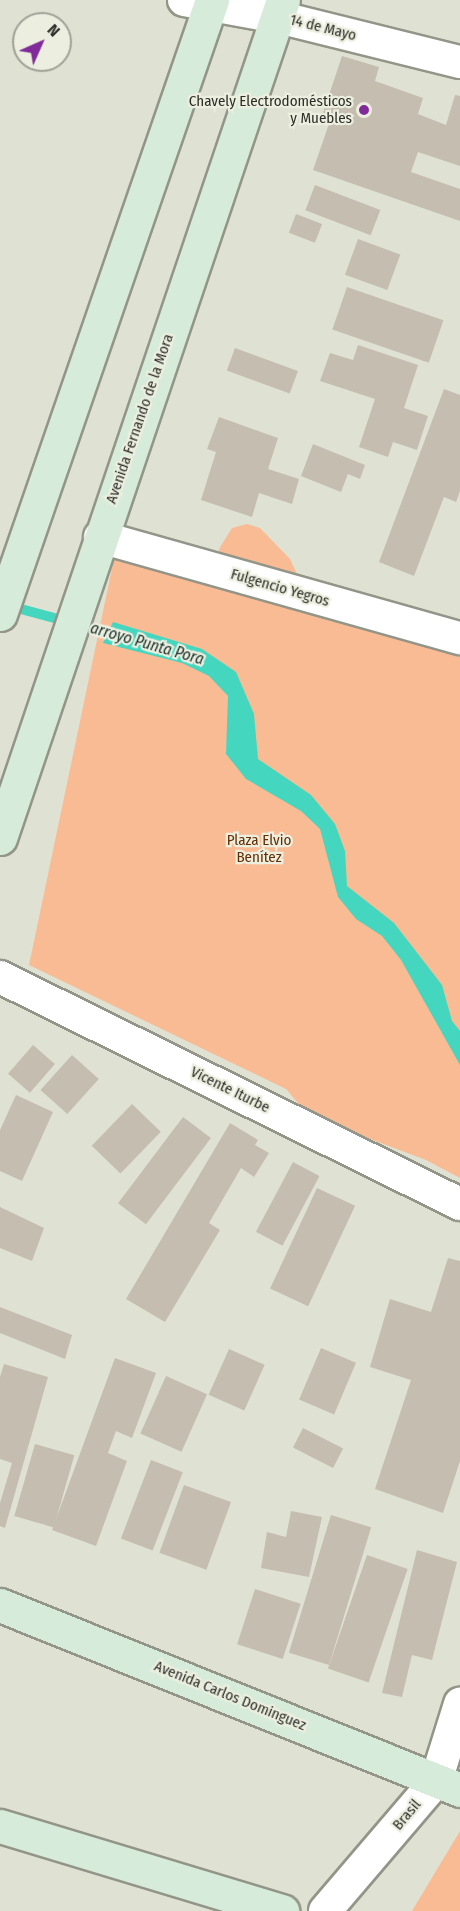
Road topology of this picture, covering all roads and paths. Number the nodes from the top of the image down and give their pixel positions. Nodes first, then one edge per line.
1 (202, 2) edge
2 (280, 8) edge
3 (460, 62) edge
4 (100, 537) junction
5 (0, 614) edge
6 (460, 638) edge
7 (0, 838) edge
8 (0, 977) edge
9 (460, 1204) edge
10 (0, 1605) edge
11 (460, 1704) edge
12 (448, 1786) edge
13 (0, 1826) edge
14 (282, 1911) edge
15 (325, 1911) edge

1 - 2 street, 14 de Mayo
1 - 5 main road
2 - 3 street, 14 de Mayo
2 - 4 main road, Avenida Fernando de la Mora
4 - 6 street, Fulgencio Yegros
4 - 7 main road, Avenida Fernando de la Mora
8 - 9 street, Vicente Iturbe
10 - 12 main road, Avenida Carlos Dominguez
11 - 12 street, Brasil
12 - 15 street, Brasil
13 - 14 main road

